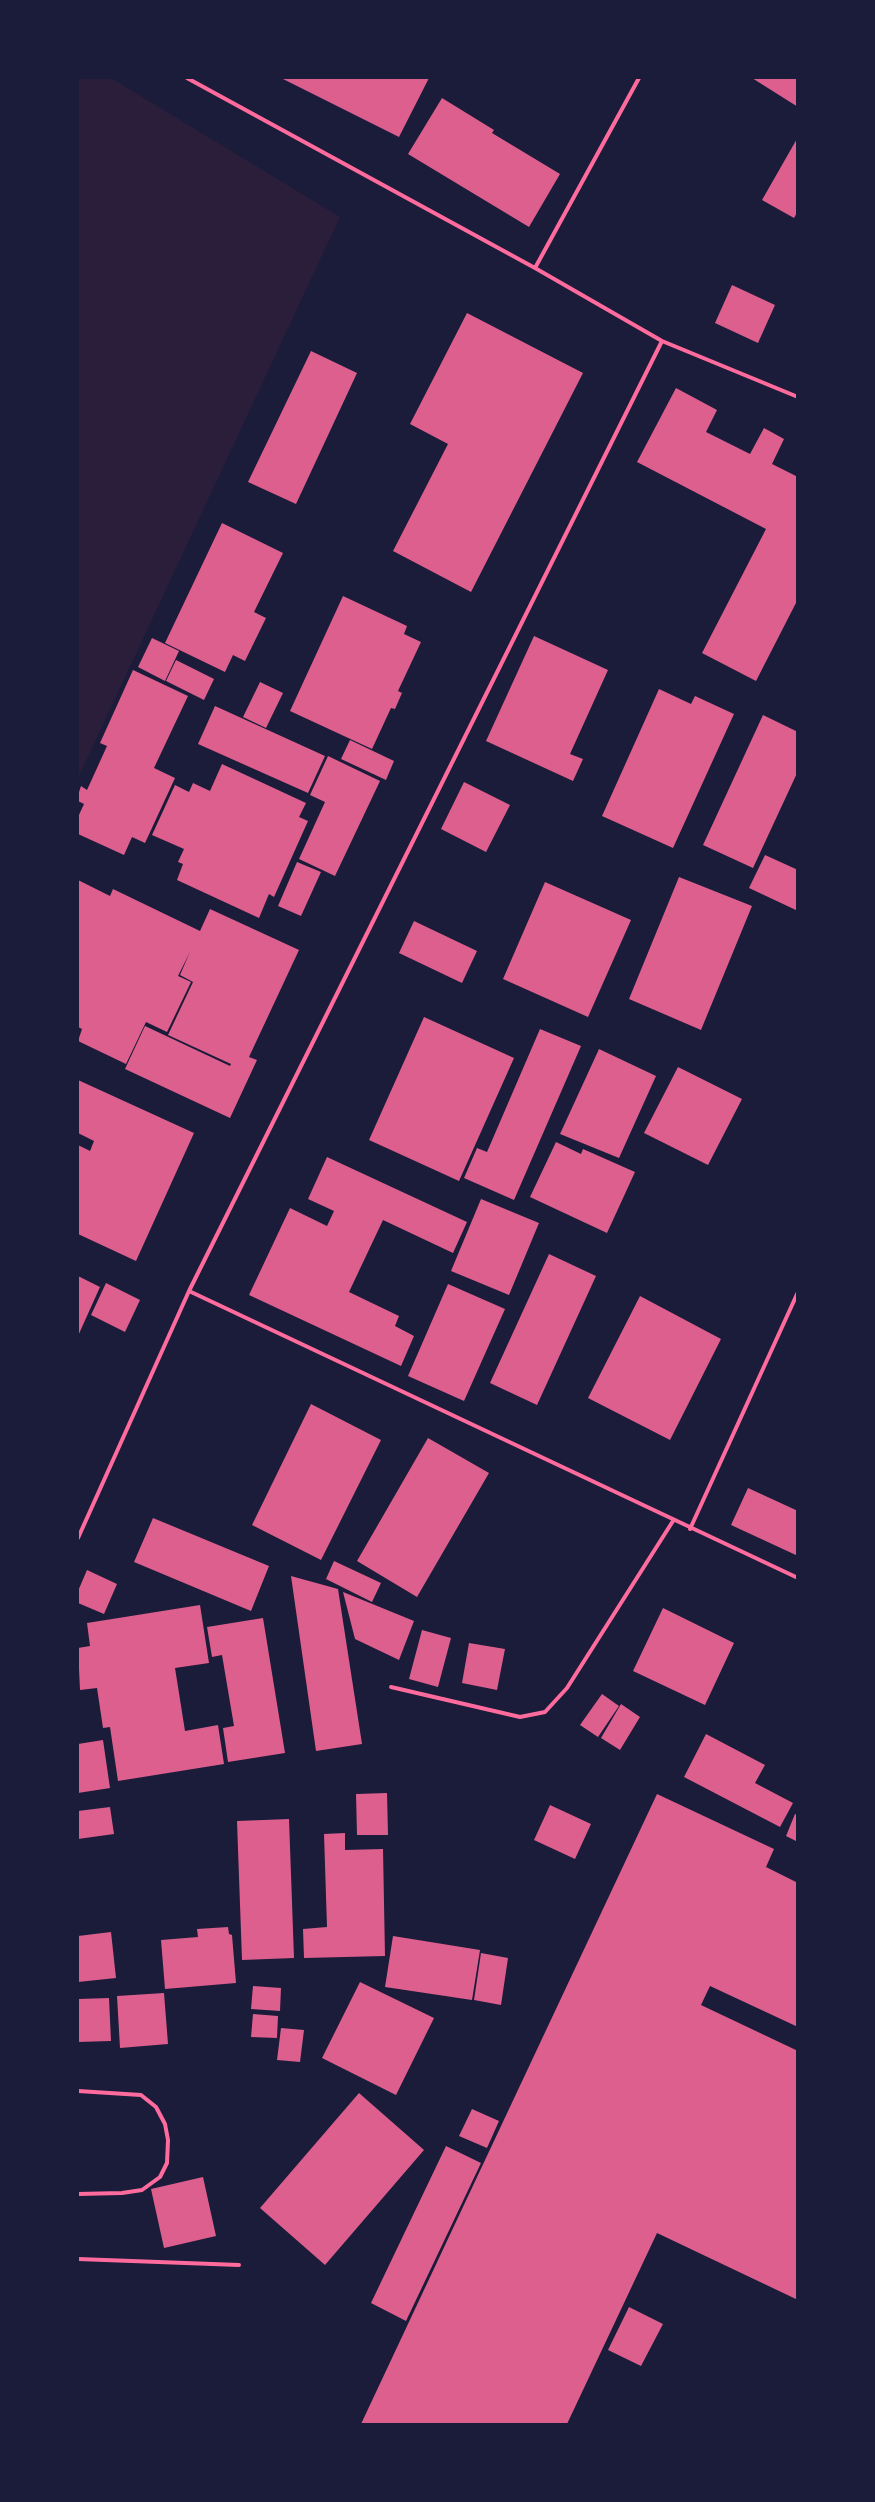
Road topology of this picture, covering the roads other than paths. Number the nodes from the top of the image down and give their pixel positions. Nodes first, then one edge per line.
1 (187, 78) edge
2 (638, 78) edge
3 (536, 268) junction
4 (662, 341) junction
5 (798, 397) edge
6 (189, 1291) junction
7 (798, 1292) edge
8 (673, 1521) junction
9 (690, 1529) junction
10 (78, 1538) edge
11 (798, 1578) edge
12 (391, 1687) dead end
13 (78, 2091) edge
14 (78, 2194) edge
15 (78, 2259) edge
16 (240, 2265) dead end

1 - 3 lane
2 - 3 lane
3 - 4 lane
4 - 5 lane
4 - 6 lane
6 - 8 lane
6 - 10 lane
7 - 9 lane
8 - 9 lane
8 - 12 lane
9 - 11 lane
13 - 14 lane
15 - 16 lane

